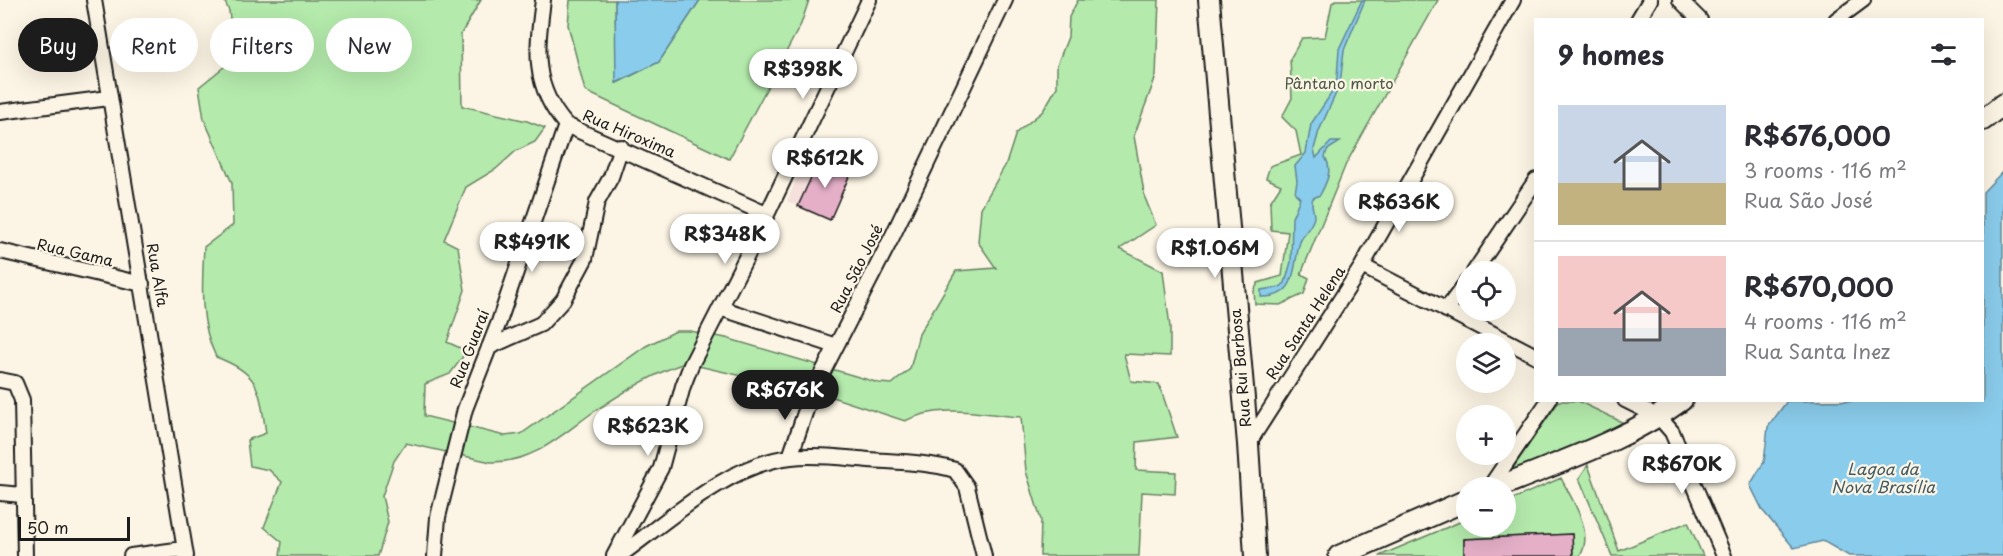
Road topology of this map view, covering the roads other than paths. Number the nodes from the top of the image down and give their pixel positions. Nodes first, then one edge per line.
1 (94, 0) edge
2 (543, 0) edge
3 (869, 0) edge
4 (1005, 0) edge
5 (1209, 0) edge
6 (1513, 0) edge
7 (1650, 0) edge
8 (1680, 0) edge
9 (1863, 0) edge
10 (1639, 18) edge
11 (1698, 18) edge
12 (1839, 18) edge
13 (109, 98) junction
14 (2003, 104) edge
15 (0, 112) edge
16 (1984, 119) edge
17 (566, 125) junction
18 (621, 147) junction
19 (1534, 183) edge
20 (766, 214) junction
21 (0, 251) edge
22 (1481, 261) edge
23 (1362, 266) junction
24 (142, 284) junction
25 (1456, 297) edge
26 (720, 308) junction
27 (1446, 310) junction
28 (836, 346) junction
29 (489, 347) junction
30 (1534, 355) edge
31 (0, 380) edge
32 (1549, 402) edge
33 (1629, 402) edge
34 (1679, 402) edge
35 (1659, 417) junction
36 (1248, 444) junction
37 (790, 457) junction
38 (1497, 477) edge
39 (1516, 480) edge
40 (0, 493) edge
41 (22, 495) junction
42 (1456, 505) edge
43 (185, 552) edge
44 (25, 556) edge
45 (131, 556) edge
46 (435, 556) edge
47 (616, 556) edge
48 (984, 556) edge
49 (1254, 556) edge
50 (1339, 556) edge
51 (1724, 556) edge

1 - 13 street, Rua Alfa
2 - 17 street, Rua Hiroxima
3 - 20 street
4 - 28 street, Rua São José
5 - 36 street, Rua Rui Barbosa
6 - 23 street, Rua Santa Helena
7 - 10 street
8 - 11 street
9 - 12 street
13 - 15 street
13 - 24 street, Rua Alfa
14 - 16 street
17 - 18 street, Rua Hiroxima
17 - 29 street, Rua Guaraí
18 - 20 street, Rua Hiroxima
18 - 29 street
19 - 22 street
20 - 26 street
21 - 24 street, Rua Gama
23 - 27 street
23 - 36 street, Rua Santa Helena
24 - 43 street, Rua Alfa
25 - 27 street
26 - 28 street
26 - 47 street
27 - 30 street
28 - 37 street, Rua São José
29 - 46 street, Rua Guaraí
31 - 41 street
32 - 38 street
33 - 35 street
34 - 35 street
35 - 39 street
35 - 51 street
36 - 49 street, Rua Rui Barbosa
37 - 47 street
37 - 48 street
40 - 41 street
41 - 44 street
42 - 50 street
43 - 45 street

